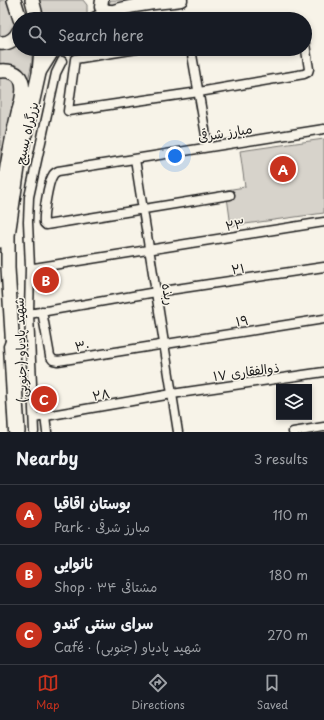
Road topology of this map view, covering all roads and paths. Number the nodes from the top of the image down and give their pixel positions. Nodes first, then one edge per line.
1 (14, 0) edge
2 (32, 0) edge
3 (102, 0) edge
4 (181, 0) edge
5 (111, 11) joint
6 (18, 12) edge
7 (36, 12) edge
8 (12, 40) edge
9 (0, 43) edge
10 (40, 56) edge
11 (50, 56) edge
12 (94, 56) edge
13 (192, 56) edge
14 (307, 56) edge
15 (62, 61) dead end
16 (0, 71) edge
17 (39, 73) junction
18 (199, 92) junction
19 (324, 129) edge
20 (208, 147) junction
21 (135, 159) junction
22 (230, 195) dead end
23 (143, 208) junction
24 (324, 222) edge
25 (150, 250) junction
26 (30, 267) junction
27 (324, 267) edge
28 (156, 292) junction
29 (42, 312) junction
30 (29, 314) junction
31 (324, 319) edge
32 (12, 333) junction
33 (165, 345) junction
34 (324, 372) edge
35 (172, 394) junction
36 (45, 416) junction
37 (34, 418) junction
38 (324, 427) edge
39 (11, 432) edge
40 (18, 432) edge
41 (34, 432) edge
42 (47, 432) edge
43 (178, 432) edge
44 (293, 432) edge

1 - 6 highway
2 - 7 highway
3 - 5 main road
4 - 5 main road
8 - 9 highway
10 - 17 highway, بزرگراه بسیج
11 - 17 main road
12 - 18 street
13 - 18 street
14 - 18 street
15 - 26 street, شهید پادیاو (جنوبی)
16 - 32 highway
17 - 32 highway, بزرگراه بسیج
18 - 20 street
19 - 20 street, مبارز شرقی
20 - 21 street, مبارز شرقی
21 - 23 street, ربذه
21 - 23 street, مبارز شرقی
22 - 23 street
23 - 25 street, ربذه
24 - 25 street, ۲۳
25 - 26 street, ۲۳
25 - 28 street, ربذه
26 - 30 street, شهید پادیاو (جنوبی)
27 - 28 street, ۲۱
28 - 29 street, ۲۱
28 - 33 street, ربذه
29 - 30 street, ۲۱
29 - 33 street, ۳۰
30 - 37 street, شهید پادیاو (جنوبی)
31 - 33 street, ۱۹
32 - 39 lane
32 - 40 highway, بزرگراه بسیج
33 - 35 street, ربذه
34 - 35 street, ذوالفقاری ۱۷
35 - 36 street, ۲۸
35 - 43 street, ربذه
36 - 37 street, ۲۸
36 - 42 street
37 - 41 street, شهید پادیاو (جنوبی)
38 - 44 street

